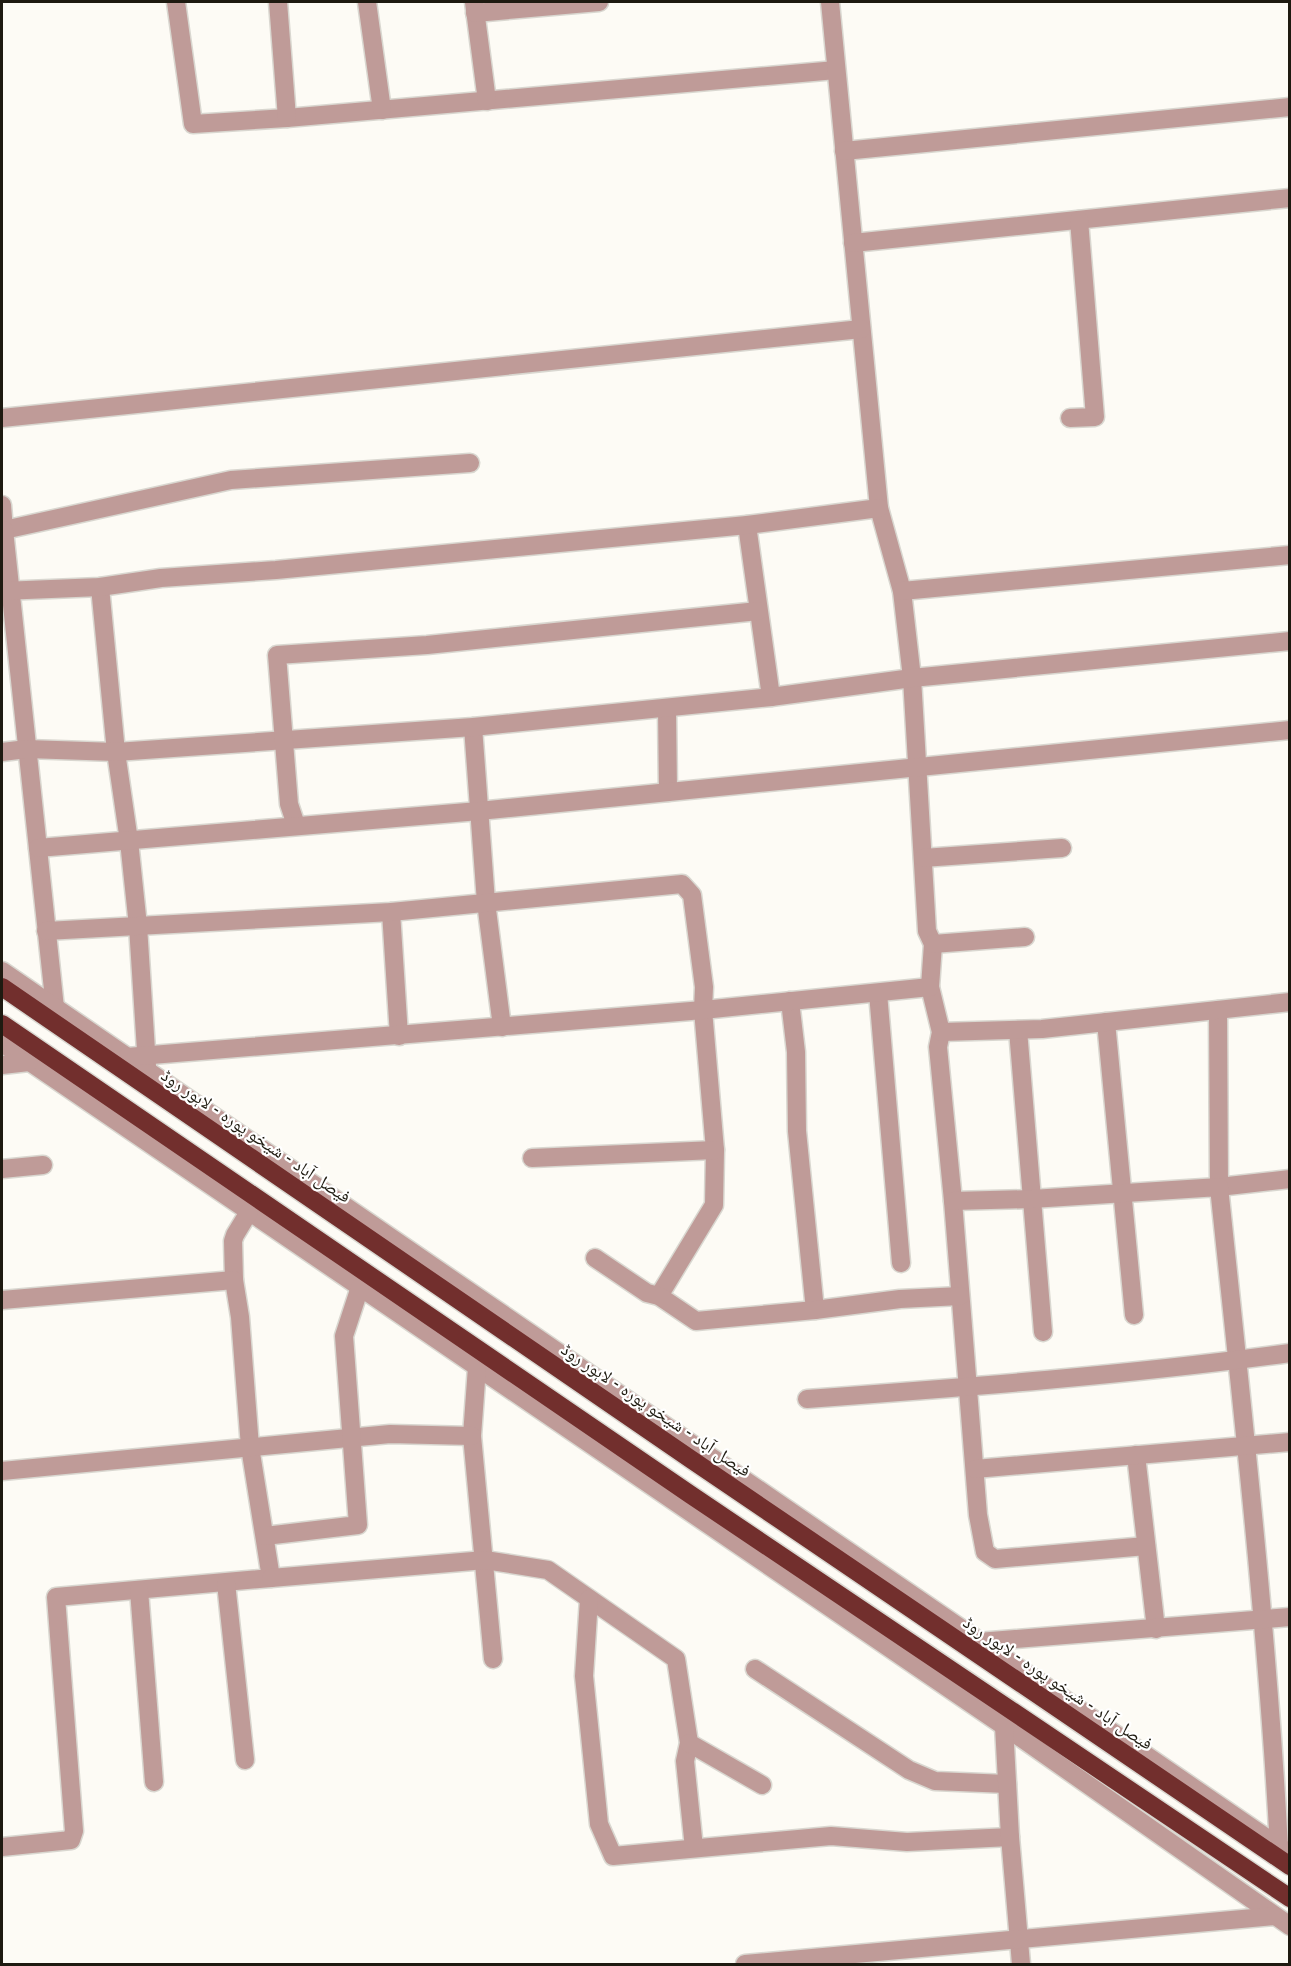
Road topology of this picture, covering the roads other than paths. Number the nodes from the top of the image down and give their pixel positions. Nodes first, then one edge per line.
1 (176, 2) edge
2 (278, 2) edge
3 (367, 2) edge
4 (599, 2) edge
5 (830, 2) edge
6 (475, 7) edge
7 (836, 70) junction
8 (487, 100) junction
9 (1290, 107) edge
10 (382, 110) junction
11 (287, 118) junction
12 (844, 151) junction
13 (1290, 198) edge
14 (1079, 220) junction
15 (853, 243) junction
16 (861, 329) junction
17 (2, 418) edge
18 (1071, 418) dead end
19 (470, 463) dead end
20 (2, 505) edge
21 (879, 508) junction
22 (747, 525) junction
23 (3, 530) edge
24 (1290, 555) edge
25 (100, 587) junction
26 (6, 591) edge
27 (902, 591) junction
28 (758, 611) junction
29 (1290, 641) edge
30 (912, 678) junction
31 (771, 697) junction
32 (667, 708) junction
33 (473, 727) junction
34 (1290, 730) edge
35 (285, 739) junction
36 (27, 749) junction
37 (2, 752) edge
38 (116, 752) junction
39 (917, 768) junction
40 (668, 792) junction
41 (479, 811) junction
42 (296, 825) junction
43 (129, 841) junction
44 (38, 848) junction
45 (1062, 848) dead end
46 (923, 858) junction
47 (486, 902) junction
48 (391, 912) junction
49 (138, 926) junction
50 (46, 931) junction
51 (1025, 937) dead end
52 (933, 944) junction
53 (2, 971) edge
54 (2, 987) edge
55 (930, 987) junction
56 (878, 993) junction
57 (790, 1001) junction
58 (1290, 1002) edge
59 (55, 1008) junction
60 (703, 1010) junction
61 (1218, 1010) junction
62 (1106, 1022) junction
63 (2, 1024) edge
64 (502, 1027) junction
65 (1018, 1030) junction
66 (941, 1032) junction
67 (399, 1036) junction
68 (2, 1043) edge
69 (29, 1062) junction
70 (147, 1064) junction
71 (2, 1065) edge
72 (715, 1150) junction
73 (532, 1158) dead end
74 (43, 1165) dead end
75 (2, 1169) edge
76 (1290, 1179) edge
77 (1219, 1187) junction
78 (1122, 1192) junction
79 (1032, 1199) junction
80 (952, 1202) junction
81 (249, 1212) junction
82 (595, 1258) dead end
83 (901, 1263) dead end
84 (234, 1280) junction
85 (360, 1287) junction
86 (659, 1296) junction
87 (960, 1296) junction
88 (2, 1300) edge
89 (815, 1310) junction
90 (1134, 1315) dead end
91 (1043, 1332) dead end
92 (1290, 1353) edge
93 (1237, 1361) junction
94 (477, 1367) junction
95 (968, 1387) junction
96 (807, 1399) dead end
97 (472, 1436) junction
98 (352, 1438) junction
99 (1290, 1442) edge
100 (1247, 1446) junction
101 (250, 1447) junction
102 (1136, 1455) junction
103 (975, 1469) junction
104 (2, 1472) edge
105 (265, 1536) junction
106 (1146, 1546) junction
107 (485, 1560) junction
108 (271, 1578) junction
109 (226, 1582) junction
110 (139, 1590) junction
111 (590, 1599) junction
112 (1290, 1617) edge
113 (1262, 1620) junction
114 (1156, 1629) junction
115 (978, 1642) junction
116 (493, 1659) dead end
117 (755, 1669) dead end
118 (1004, 1726) junction
119 (689, 1743) junction
120 (245, 1760) dead end
121 (154, 1782) dead end
122 (1007, 1784) junction
123 (762, 1785) dead end
124 (1283, 1787) edge
125 (1010, 1837) junction
126 (2, 1847) edge
127 (694, 1848) junction
128 (1285, 1850) edge
129 (1290, 1866) edge
130 (1290, 1898) edge
131 (1282, 1921) edge
132 (1020, 1939) junction
133 (745, 1965) edge
134 (1021, 1965) edge

1 - 11 street
2 - 11 street
3 - 10 street
4 - 6 street
5 - 7 street
6 - 8 street
7 - 8 street
7 - 12 street
8 - 10 street
9 - 12 street
10 - 11 street
12 - 15 street
13 - 14 street
14 - 15 street
14 - 18 street
15 - 16 street
16 - 17 street
16 - 21 street
19 - 23 street
20 - 23 street
21 - 22 street
21 - 27 street
22 - 25 street
22 - 28 street
23 - 26 street
24 - 27 street
25 - 26 street
25 - 38 street
26 - 36 street
27 - 30 street
28 - 31 street
28 - 35 street
29 - 30 street
30 - 31 street
30 - 39 street
31 - 32 street
32 - 33 street
32 - 40 street
33 - 35 street
33 - 41 street
34 - 39 street
35 - 38 street
35 - 42 street
36 - 37 street
36 - 38 street
36 - 44 street
38 - 43 street
39 - 40 street
39 - 46 street
40 - 41 street
41 - 42 street
41 - 47 street
42 - 43 street
43 - 44 street
43 - 49 street
44 - 50 street
45 - 46 street
46 - 52 street
47 - 48 street
47 - 60 street
47 - 64 street
48 - 49 street
48 - 67 street
49 - 50 street
49 - 70 street
50 - 59 street
51 - 52 street
52 - 55 street
53 - 59 street
54 - 129 highway, فیصل آباد - شیخو پورہ - لاہور روڈ
55 - 56 street
55 - 66 street
56 - 57 street
56 - 83 street
57 - 60 street
57 - 89 street
58 - 61 street
59 - 70 street
60 - 64 street
60 - 72 street
61 - 62 street
61 - 77 street
62 - 65 street
62 - 78 street
63 - 130 highway
64 - 67 street
65 - 66 street
65 - 79 street
66 - 80 street
67 - 70 street
68 - 69 street
69 - 71 street
69 - 81 street
70 - 115 street
72 - 73 street
72 - 86 street
74 - 75 street
76 - 77 street
77 - 78 street
77 - 93 street
78 - 79 street
78 - 90 street
79 - 80 street
79 - 91 street
80 - 87 street
81 - 84 street
81 - 85 street
82 - 86 street
84 - 88 street
84 - 101 street
85 - 94 street
85 - 98 street
86 - 89 street
87 - 89 street
87 - 95 street
92 - 93 street
93 - 95 street
93 - 100 street
94 - 97 street
94 - 118 street
95 - 96 street
95 - 103 street
97 - 98 street
97 - 107 street
98 - 101 street
98 - 105 street
99 - 100 street
100 - 102 street
100 - 113 street
101 - 104 street
101 - 105 street
102 - 103 street
102 - 106 street
103 - 106 street
105 - 108 street
106 - 114 street
107 - 108 street
107 - 111 street
107 - 116 street
108 - 109 street
109 - 110 street
109 - 120 street
110 - 121 street
110 - 126 street
111 - 119 street
111 - 127 street
112 - 113 street
113 - 114 street
113 - 124 street
114 - 115 street
115 - 128 street
117 - 122 street
118 - 122 street
118 - 131 street
119 - 123 street
119 - 127 street
122 - 125 street
124 - 128 street
125 - 127 street
125 - 132 street
131 - 132 street
132 - 133 street
132 - 134 street

